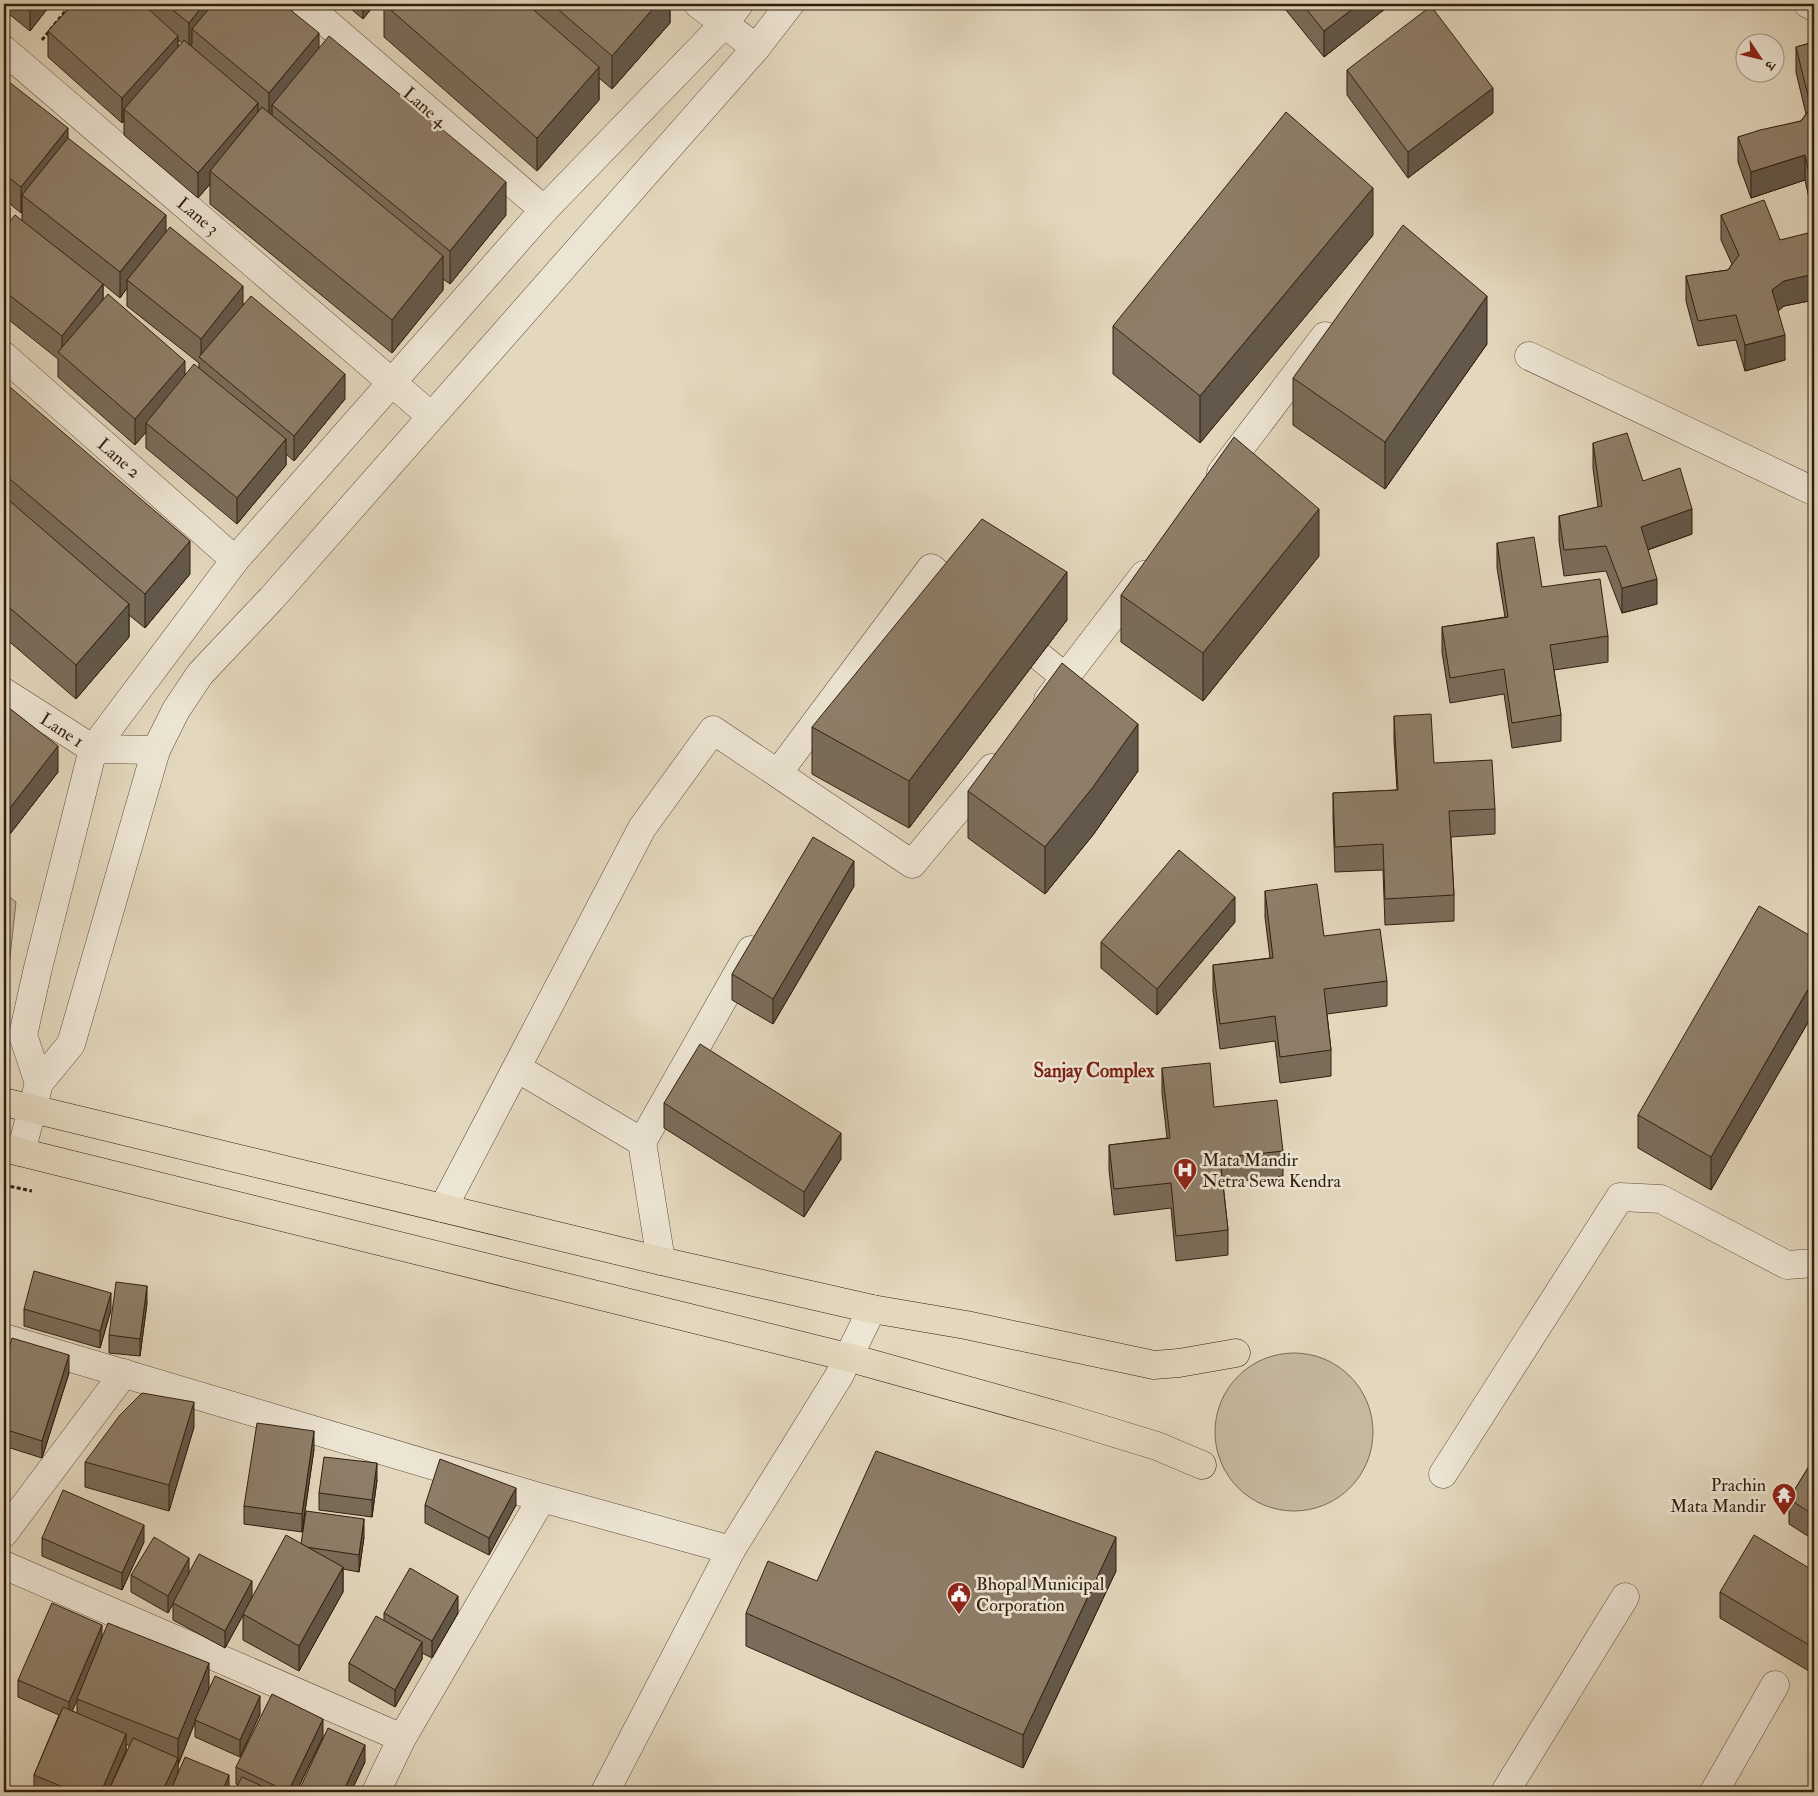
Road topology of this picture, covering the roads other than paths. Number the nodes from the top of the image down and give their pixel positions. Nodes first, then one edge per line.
1 (306, 4) edge
2 (698, 4) edge
3 (790, 4) edge
4 (1808, 4) edge
5 (1814, 7) edge
6 (731, 14) edge
7 (756, 48) junction
8 (13, 58) edge
9 (544, 210) junction
10 (1340, 316) edge
11 (4, 356) edge
12 (1529, 356) dead end
13 (393, 382) junction
14 (432, 416) junction
15 (1209, 489) edge
16 (1813, 491) dead end
17 (1161, 552) edge
18 (234, 560) junction
19 (1066, 678) junction
20 (4, 692) edge
21 (1029, 722) edge
22 (93, 749) junction
23 (156, 750) junction
24 (1005, 752) edge
25 (778, 773) junction
26 (762, 930) edge
27 (517, 1068) junction
28 (36, 1096) junction
29 (4, 1102) edge
30 (642, 1142) junction
31 (12, 1150) edge
32 (443, 1208) junction
33 (662, 1261) junction
34 (1814, 1263) edge
35 (872, 1309) junction
36 (4, 1338) edge
37 (1236, 1353) dead end
38 (847, 1357) junction
39 (124, 1373) junction
40 (1202, 1465) dead end
41 (1443, 1474) dead end
42 (542, 1498) junction
43 (4, 1534) edge
44 (731, 1550) junction
45 (4, 1565) edge
46 (1625, 1597) dead end
47 (1775, 1685) dead end
48 (402, 1738) junction
49 (376, 1792) edge
50 (605, 1792) edge
51 (1504, 1792) edge
52 (1714, 1792) edge

1 - 9 street, Lane 4
2 - 6 street
3 - 7 street
4 - 5 street
6 - 7 street
6 - 9 street
7 - 14 street
8 - 13 street, Lane 3
9 - 13 street
10 - 15 street
11 - 18 street, Lane 2
12 - 16 street
13 - 14 street, Lane 3
13 - 18 street
14 - 23 street
17 - 19 street
18 - 22 street
19 - 21 street
19 - 25 street
20 - 22 street, Lane 1
22 - 23 street, Lane 1
22 - 28 street
23 - 28 street
24 - 25 street
25 - 27 street
26 - 30 street
27 - 30 street
27 - 32 street
28 - 29 main road
28 - 31 street
28 - 32 main road
30 - 33 street
31 - 38 main road
32 - 33 main road
33 - 35 main road
34 - 41 street
35 - 37 main road
35 - 38 street
36 - 39 street
38 - 40 main road
38 - 44 street
39 - 42 street
39 - 43 street
42 - 44 street
42 - 48 street
44 - 50 street
45 - 48 street
46 - 51 street
47 - 52 street
48 - 49 street

